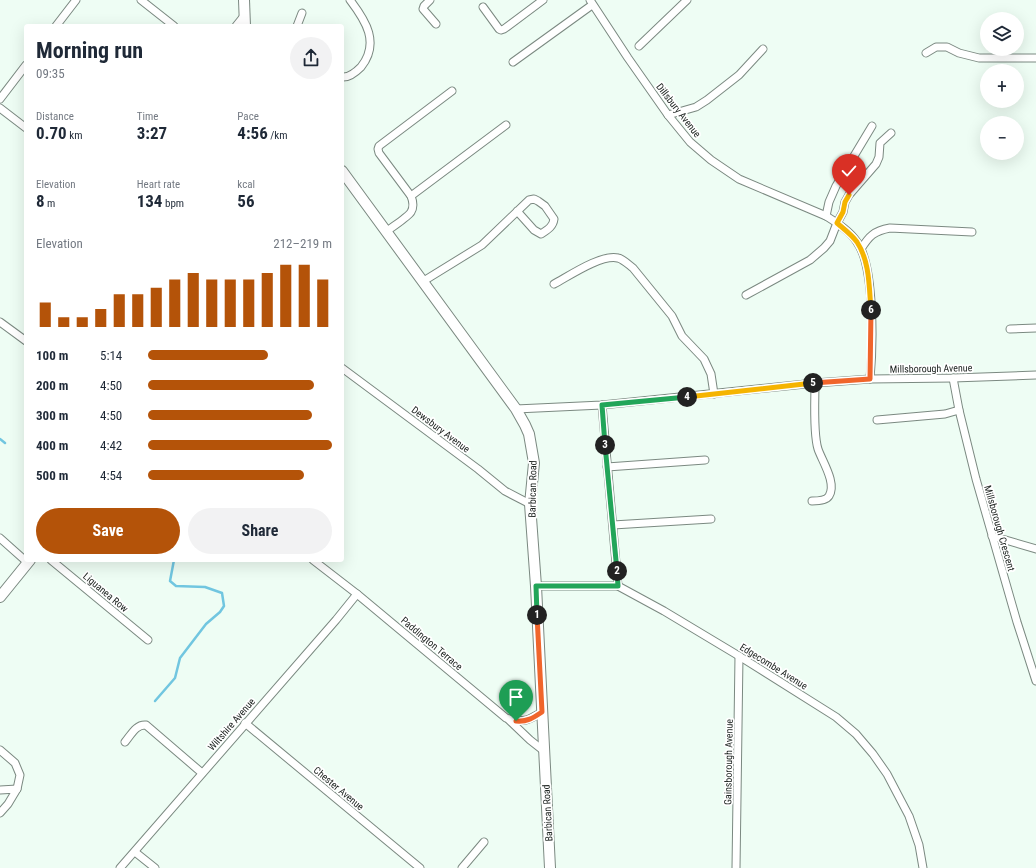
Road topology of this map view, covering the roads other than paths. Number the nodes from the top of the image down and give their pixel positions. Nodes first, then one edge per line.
1 (76, 0) edge
2 (141, 0) edge
3 (244, 0) edge
4 (350, 0) edge
5 (430, 0) edge
6 (543, 0) edge
7 (687, 0) edge
8 (591, 2) edge
9 (483, 7) dead end
10 (302, 13) dead end
11 (245, 21) edge
12 (58, 24) edge
13 (171, 24) edge
14 (298, 24) edge
15 (436, 24) dead end
16 (640, 46) dead end
17 (763, 48) dead end
18 (926, 53) dead end
19 (1036, 58) edge
20 (513, 62) dead end
21 (24, 68) edge
22 (344, 77) edge
23 (452, 91) dead end
24 (0, 99) edge
25 (0, 108) edge
26 (668, 115) junction
27 (506, 125) dead end
28 (24, 126) edge
29 (872, 126) dead end
30 (891, 133) dead end
31 (344, 173) edge
32 (411, 196) junction
33 (517, 211) junction
34 (826, 216) junction
35 (837, 223) junction
36 (386, 232) junction
37 (972, 232) dead end
38 (861, 249) junction
39 (422, 282) junction
40 (554, 284) dead end
41 (746, 296) dead end
42 (0, 322) edge
43 (1036, 328) edge
44 (1010, 329) dead end
45 (24, 340) edge
46 (344, 369) edge
47 (1036, 375) edge
48 (954, 378) junction
49 (870, 379) junction
50 (815, 383) junction
51 (714, 394) junction
52 (602, 405) junction
53 (516, 409) junction
54 (959, 410) junction
55 (877, 420) dead end
56 (705, 460) dead end
57 (607, 467) junction
58 (812, 501) dead end
59 (530, 504) junction
60 (712, 519) dead end
61 (613, 525) junction
62 (992, 536) junction
63 (0, 538) edge
64 (1036, 549) edge
65 (24, 558) edge
66 (29, 562) edge
67 (53, 562) edge
68 (316, 562) edge
69 (536, 586) junction
70 (618, 586) junction
71 (357, 594) junction
72 (0, 597) edge
73 (148, 640) dead end
74 (739, 656) junction
75 (1036, 681) edge
76 (542, 712) junction
77 (506, 718) junction
78 (245, 723) junction
79 (125, 742) dead end
80 (0, 750) edge
81 (544, 751) junction
82 (202, 773) junction
83 (17, 788) junction
84 (0, 790) edge
85 (0, 813) edge
86 (484, 842) dead end
87 (135, 852) junction
88 (120, 868) edge
89 (155, 868) edge
90 (420, 868) edge
91 (462, 868) edge
92 (550, 868) edge
93 (736, 868) edge
94 (923, 868) edge

1 - 12 street
2 - 13 street
3 - 11 main road
4 - 22 street
5 - 15 street
6 - 9 street
7 - 16 street
8 - 20 street
8 - 26 street, Dillsbury Avenue
10 - 14 street
17 - 26 street
18 - 19 street
21 - 24 street
23 - 32 street
25 - 28 street
26 - 34 street, Dillsbury Avenue
27 - 32 street
29 - 34 street
30 - 35 street
31 - 36 main road, Barbican Road
32 - 36 street
33 - 33 street
33 - 39 street
34 - 35 street, Dillsbury Avenue
35 - 38 street, Dillsbury Avenue
35 - 41 street
36 - 39 main road, Barbican Road
37 - 38 street
38 - 49 street, Dillsbury Avenue
39 - 53 main road, Barbican Road
40 - 51 street
42 - 45 street
43 - 44 street
46 - 59 street, Dewsbury Avenue
47 - 48 street, Millsborough Avenue
48 - 49 street, Millsborough Avenue
48 - 54 street, Millsborough Crescent
49 - 50 street, Millsborough Avenue
50 - 51 street, Millsborough Avenue
50 - 58 street
51 - 52 street, Millsborough Avenue
52 - 53 street, Millsborough Avenue
52 - 57 street
53 - 59 main road, Barbican Road
54 - 55 street
54 - 62 street, Millsborough Crescent
56 - 57 street
57 - 61 street
59 - 69 main road, Barbican Road
60 - 61 street
61 - 70 street
62 - 64 street
62 - 75 street, Millsborough Crescent
63 - 65 street
66 - 72 main road
67 - 73 street, Liguanea Row
68 - 71 street, Paddington Terrace
69 - 70 street, Edgecombe Avenue
69 - 76 main road, Barbican Road
70 - 74 street, Edgecombe Avenue
71 - 77 street, Paddington Terrace
71 - 78 street, Wiltshire Avenue
74 - 93 street, Gainsborough Avenue
74 - 94 street, Edgecombe Avenue
76 - 77 street
76 - 81 main road, Barbican Road
77 - 81 street, Paddington Terrace
78 - 82 street, Wiltshire Avenue
78 - 90 street, Chester Avenue
79 - 82 street
80 - 83 street
81 - 92 main road, Barbican Road
82 - 87 street, Wiltshire Avenue
83 - 84 street
83 - 85 street
86 - 91 street
87 - 88 street, Wiltshire Avenue
87 - 89 street

